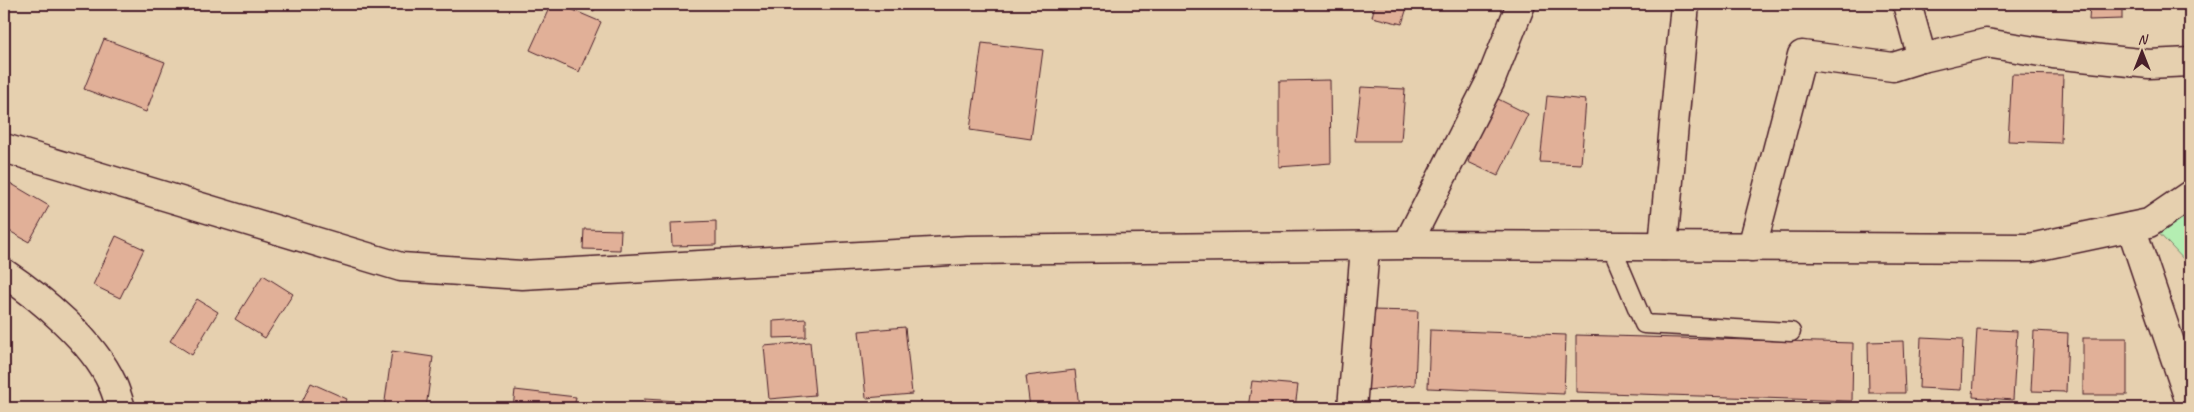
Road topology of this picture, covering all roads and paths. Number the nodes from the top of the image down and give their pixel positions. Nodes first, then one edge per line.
1 (1521, 4) edge
2 (1685, 4) edge
3 (1907, 4) edge
4 (1922, 58) junction
5 (2190, 62) edge
6 (4, 148) edge
7 (2190, 196) edge
8 (2131, 227) junction
9 (1407, 245) junction
10 (1365, 246) junction
11 (1611, 246) junction
12 (1663, 246) junction
13 (1752, 246) junction
14 (4, 273) edge
15 (1791, 332) dead end
16 (2190, 402) edge
17 (121, 408) edge
18 (1352, 408) edge

1 - 9 street
2 - 12 street
3 - 4 street
4 - 5 street
4 - 13 street
6 - 10 street
7 - 8 street
8 - 13 street
8 - 16 street
9 - 10 street
9 - 11 street
10 - 18 street
11 - 12 street
11 - 15 lane
12 - 13 street
14 - 17 street

